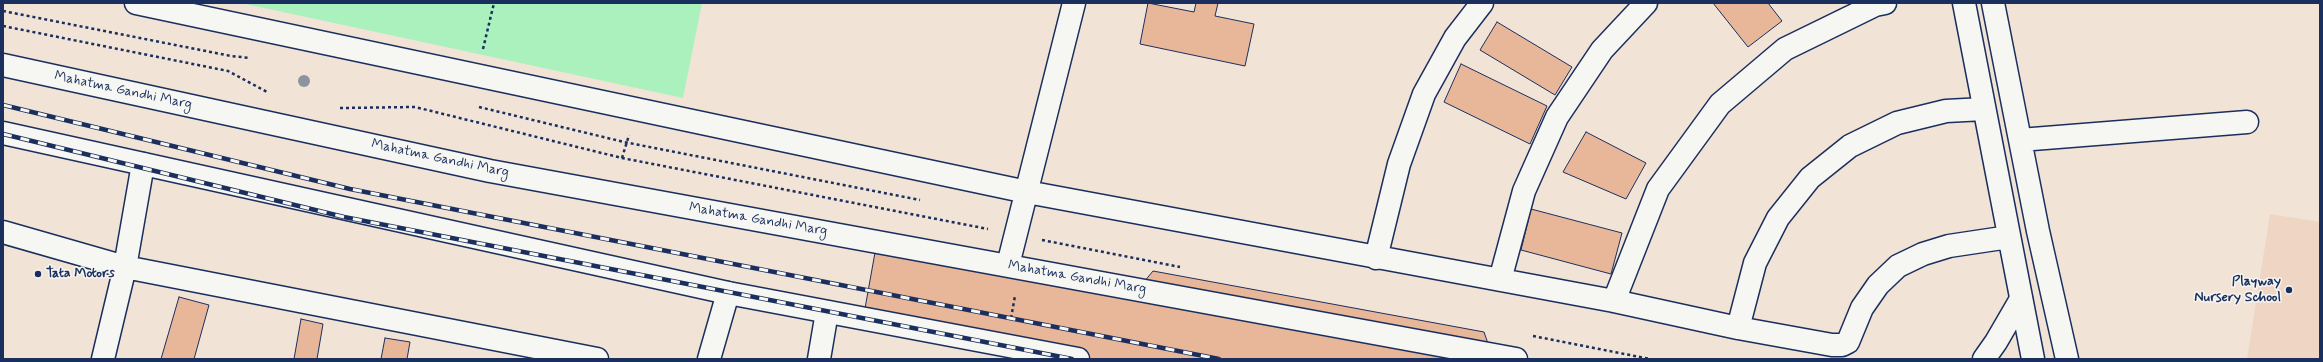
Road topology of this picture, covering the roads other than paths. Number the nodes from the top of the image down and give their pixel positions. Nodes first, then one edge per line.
1 (136, 3) edge
2 (1074, 3) edge
3 (1482, 3) edge
4 (1646, 3) edge
5 (1885, 3) edge
6 (1964, 3) edge
7 (1993, 3) edge
8 (3, 65) edge
9 (1984, 110) junction
10 (2247, 122) dead end
11 (3, 133) edge
12 (2020, 140) junction
13 (143, 164) junction
14 (1027, 192) junction
15 (3, 232) edge
16 (2008, 237) junction
17 (1376, 258) junction
18 (125, 267) junction
19 (1014, 267) junction
20 (1500, 280) junction
21 (728, 293) junction
22 (2021, 299) junction
23 (1614, 301) junction
24 (827, 312) junction
25 (1738, 328) junction
26 (1850, 350) edge
27 (103, 359) edge
28 (597, 359) edge
29 (709, 359) edge
30 (819, 359) edge
31 (1078, 359) edge
32 (1516, 359) edge
33 (1984, 359) edge
34 (2033, 359) edge
35 (2067, 359) edge

1 - 14 street
2 - 14 street
3 - 17 street
4 - 20 street
5 - 23 street
6 - 9 street
7 - 12 street
8 - 19 street, Mahatma Gandhi Marg
9 - 16 street
9 - 25 street
10 - 12 street
11 - 13 street
12 - 35 street
13 - 18 street
13 - 21 street
14 - 17 street
14 - 19 street
15 - 18 street
16 - 22 street
16 - 26 street
17 - 20 street
18 - 27 street
18 - 28 street
19 - 32 street, Mahatma Gandhi Marg
20 - 23 street
21 - 24 street
21 - 29 street
22 - 33 street
22 - 34 street
23 - 25 street
24 - 30 street
24 - 31 street
25 - 26 street

